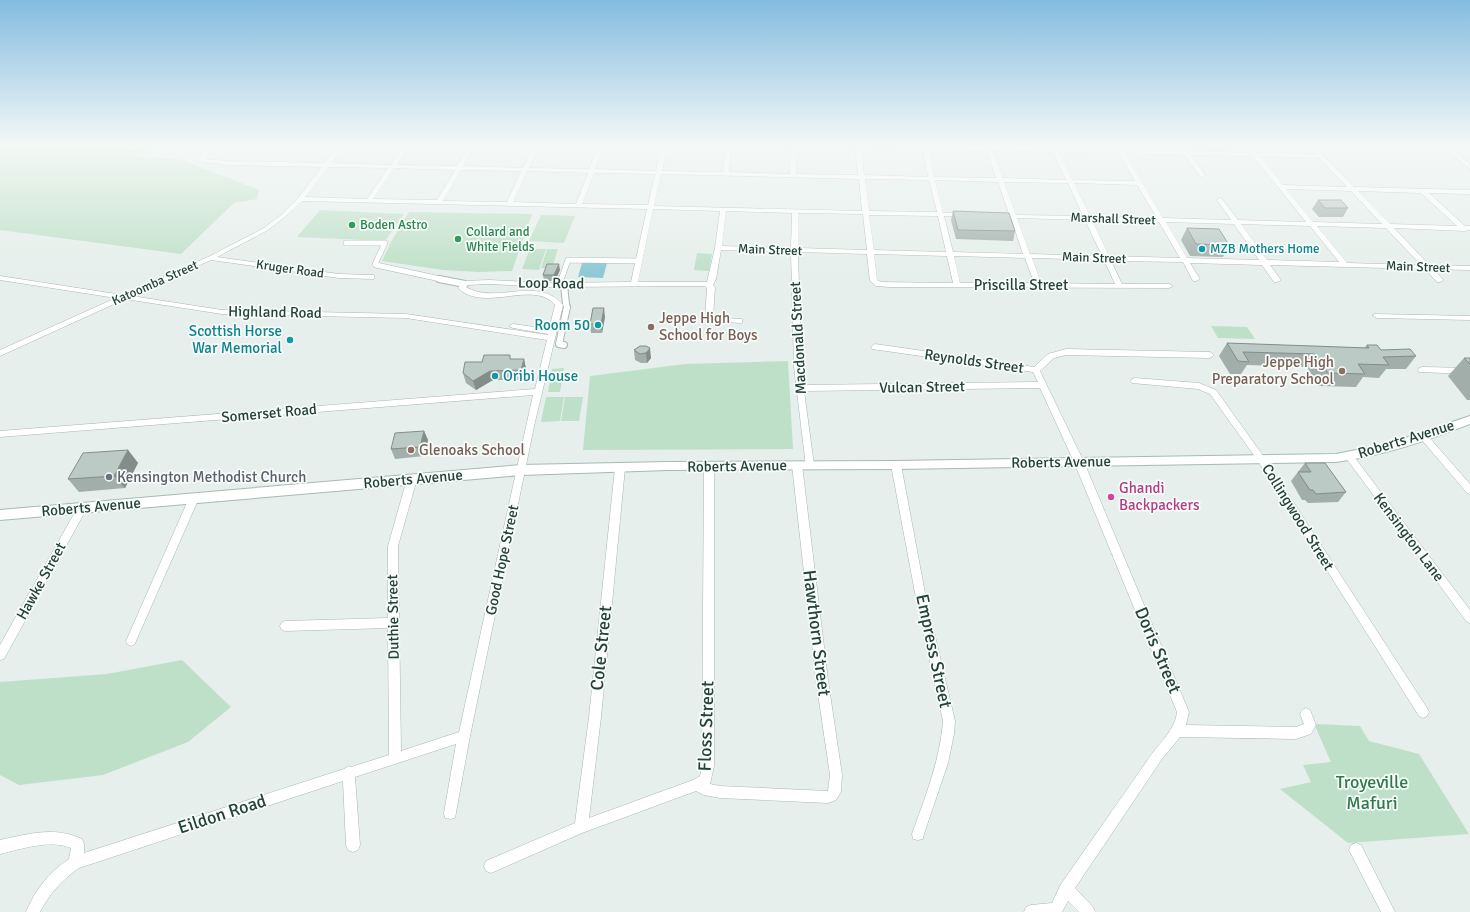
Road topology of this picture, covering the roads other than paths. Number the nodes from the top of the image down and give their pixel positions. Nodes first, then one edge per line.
1 (308, 189) edge
2 (377, 189) edge
3 (447, 189) edge
4 (516, 189) edge
5 (584, 189) edge
6 (654, 189) edge
7 (863, 189) edge
8 (934, 189) edge
9 (1003, 189) edge
10 (1074, 189) edge
11 (1142, 189) edge
12 (1282, 189) edge
13 (1336, 189) edge
14 (1351, 189) junction
15 (1423, 191) junction
16 (1470, 192) edge
17 (300, 199) junction
18 (369, 200) junction
19 (1220, 200) dead end
20 (439, 202) junction
21 (509, 204) junction
22 (578, 206) junction
23 (650, 208) junction
24 (723, 210) junction
25 (795, 211) junction
26 (866, 213) junction
27 (940, 215) junction
28 (969, 216) edge
29 (991, 216) edge
30 (1013, 217) junction
31 (1087, 218) junction
32 (1162, 220) junction
33 (1236, 222) junction
34 (1312, 225) junction
35 (1387, 226) junction
36 (1467, 228) edge
37 (1470, 234) edge
38 (346, 243) dead end
39 (718, 248) junction
40 (795, 251) junction
41 (870, 252) junction
42 (950, 254) junction
43 (1028, 256) junction
44 (210, 258) junction
45 (1106, 259) junction
46 (639, 261) junction
47 (1186, 261) junction
48 (1266, 263) junction
49 (1345, 265) junction
50 (1427, 267) junction
51 (1470, 268) edge
52 (371, 277) dead end
53 (0, 278) edge
54 (1196, 279) dead end
55 (1277, 280) dead end
56 (1440, 280) dead end
57 (634, 283) junction
58 (465, 284) junction
59 (706, 284) junction
60 (957, 284) junction
61 (562, 285) junction
62 (1038, 285) junction
63 (1119, 285) junction
64 (1169, 286) dead end
65 (126, 296) junction
66 (558, 308) joint
67 (404, 310) dead end
68 (1377, 316) dead end
69 (1470, 318) edge
70 (739, 321) dead end
71 (551, 335) junction
72 (564, 345) dead end
73 (875, 347) dead end
74 (0, 353) edge
75 (1210, 355) dead end
76 (1036, 370) junction
77 (1422, 370) dead end
78 (1470, 371) edge
79 (1135, 381) dead end
80 (1043, 385) junction
81 (800, 388) junction
82 (538, 392) junction
83 (1470, 420) edge
84 (0, 434) edge
85 (1424, 437) junction
86 (1349, 456) junction
87 (1261, 459) junction
88 (1078, 462) junction
89 (797, 465) junction
90 (809, 465) junction
91 (896, 465) junction
92 (709, 466) junction
93 (620, 468) junction
94 (521, 470) junction
95 (412, 479) junction
96 (1470, 490) edge
97 (194, 498) junction
98 (82, 508) junction
99 (0, 514) edge
100 (1470, 618) edge
101 (394, 623) junction
102 (284, 626) dead end
103 (131, 641) dead end
104 (0, 655) edge
105 (1423, 712) dead end
106 (1306, 714) dead end
107 (1177, 731) junction
108 (464, 736) junction
109 (395, 758) junction
110 (349, 772) junction
111 (696, 785) junction
112 (450, 812) dead end
113 (581, 827) junction
114 (918, 834) dead end
115 (353, 845) dead end
116 (0, 847) edge
117 (1356, 850) dead end
118 (75, 863) junction
119 (491, 866) dead end
120 (1066, 889) junction
121 (1055, 910) edge
122 (33, 912) edge
123 (1031, 912) edge
124 (1088, 912) edge
125 (1388, 912) edge

1 - 17 street, Katoomba Street
2 - 18 street
3 - 20 street
4 - 21 street
5 - 22 street
6 - 23 street
7 - 26 street
8 - 27 street
9 - 30 street
10 - 31 street
11 - 32 street
12 - 34 street
13 - 14 street
14 - 15 street
14 - 35 street
15 - 16 street
15 - 36 street
17 - 18 street
17 - 44 street, Katoomba Street
18 - 20 street
19 - 33 street
20 - 21 street
21 - 22 street
22 - 23 street
23 - 24 street
23 - 46 street
24 - 25 street
24 - 39 street
25 - 26 street
25 - 40 street, Macdonald Street
26 - 27 street
26 - 41 street
27 - 28 street
27 - 42 street
29 - 30 street, Marshall Street
30 - 31 street, Marshall Street
30 - 43 street
31 - 32 street, Marshall Street
31 - 45 street
32 - 33 street, Marshall Street
32 - 47 street
33 - 34 street, Marshall Street
33 - 48 street
34 - 35 street, Marshall Street
34 - 49 street
35 - 36 street, Marshall Street
35 - 50 street
36 - 37 street
38 - 58 street
39 - 40 street, Main Street
39 - 59 street
40 - 41 street, Main Street
40 - 81 street, Macdonald Street
41 - 42 street, Main Street
41 - 60 street, Priscilla Street
42 - 43 street, Main Street
42 - 60 street
43 - 45 street, Main Street
43 - 62 street
44 - 52 street, Kruger Road
44 - 65 street, Katoomba Street
45 - 47 street, Main Street
45 - 63 street
46 - 57 street
46 - 61 street
47 - 48 street, Main Street
47 - 54 street
48 - 49 street, Main Street
48 - 55 street
49 - 50 street, Main Street
50 - 51 street, Main Street
50 - 56 street
53 - 65 street, Highland Road
57 - 59 street, Loop Road
57 - 61 street, Loop Road
58 - 61 street, Loop Road
58 - 66 street, Loop Road
59 - 70 street
60 - 62 street, Priscilla Street
61 - 72 street
62 - 63 street, Priscilla Street
63 - 64 street, Priscilla Street
65 - 71 street, Highland Road
65 - 74 street, Katoomba Street
66 - 71 street, Good Hope Street
67 - 71 street
68 - 69 street
71 - 82 street, Good Hope Street
73 - 76 street, Reynolds Street
75 - 76 street, Reynolds Street
76 - 80 street, Doris Street
77 - 78 street
79 - 87 street, Collingwood Street
80 - 81 street, Vulcan Street
80 - 88 street, Doris Street
81 - 90 street, Macdonald Street
82 - 84 street, Somerset Road
82 - 94 street, Good Hope Street
83 - 85 main road, Roberts Avenue
85 - 86 main road, Roberts Avenue
85 - 96 street
86 - 87 main road, Roberts Avenue
86 - 100 street, Kensington Lane
87 - 88 main road, Roberts Avenue
87 - 105 street, Collingwood Street
88 - 91 main road, Roberts Avenue
88 - 107 street, Doris Street
89 - 90 main road, Roberts Avenue
89 - 92 main road, Roberts Avenue
89 - 111 street, Hawthorn Street
90 - 91 main road, Roberts Avenue
91 - 114 street, Empress Street
92 - 93 main road, Roberts Avenue
92 - 111 street, Floss Street
93 - 94 main road, Roberts Avenue
93 - 113 street, Cole Street
94 - 95 main road, Roberts Avenue
94 - 108 street, Good Hope Street
95 - 97 main road, Roberts Avenue
95 - 101 street, Duthie Street
97 - 98 main road, Roberts Avenue
97 - 103 street
98 - 99 main road, Roberts Avenue
98 - 104 street, Hawke Street
101 - 102 street
101 - 109 street, Duthie Street
106 - 107 street
107 - 120 street, Doris Street
108 - 109 street, Eildon Road
108 - 112 street, Good Hope Street
109 - 110 street, Eildon Road
110 - 115 street
110 - 118 street, Eildon Road
111 - 113 street, Floss Street
113 - 119 street, Floss Street
116 - 118 street
117 - 125 street
118 - 122 street, Eildon Road
120 - 121 street, Doris Street
120 - 124 street
121 - 123 street

